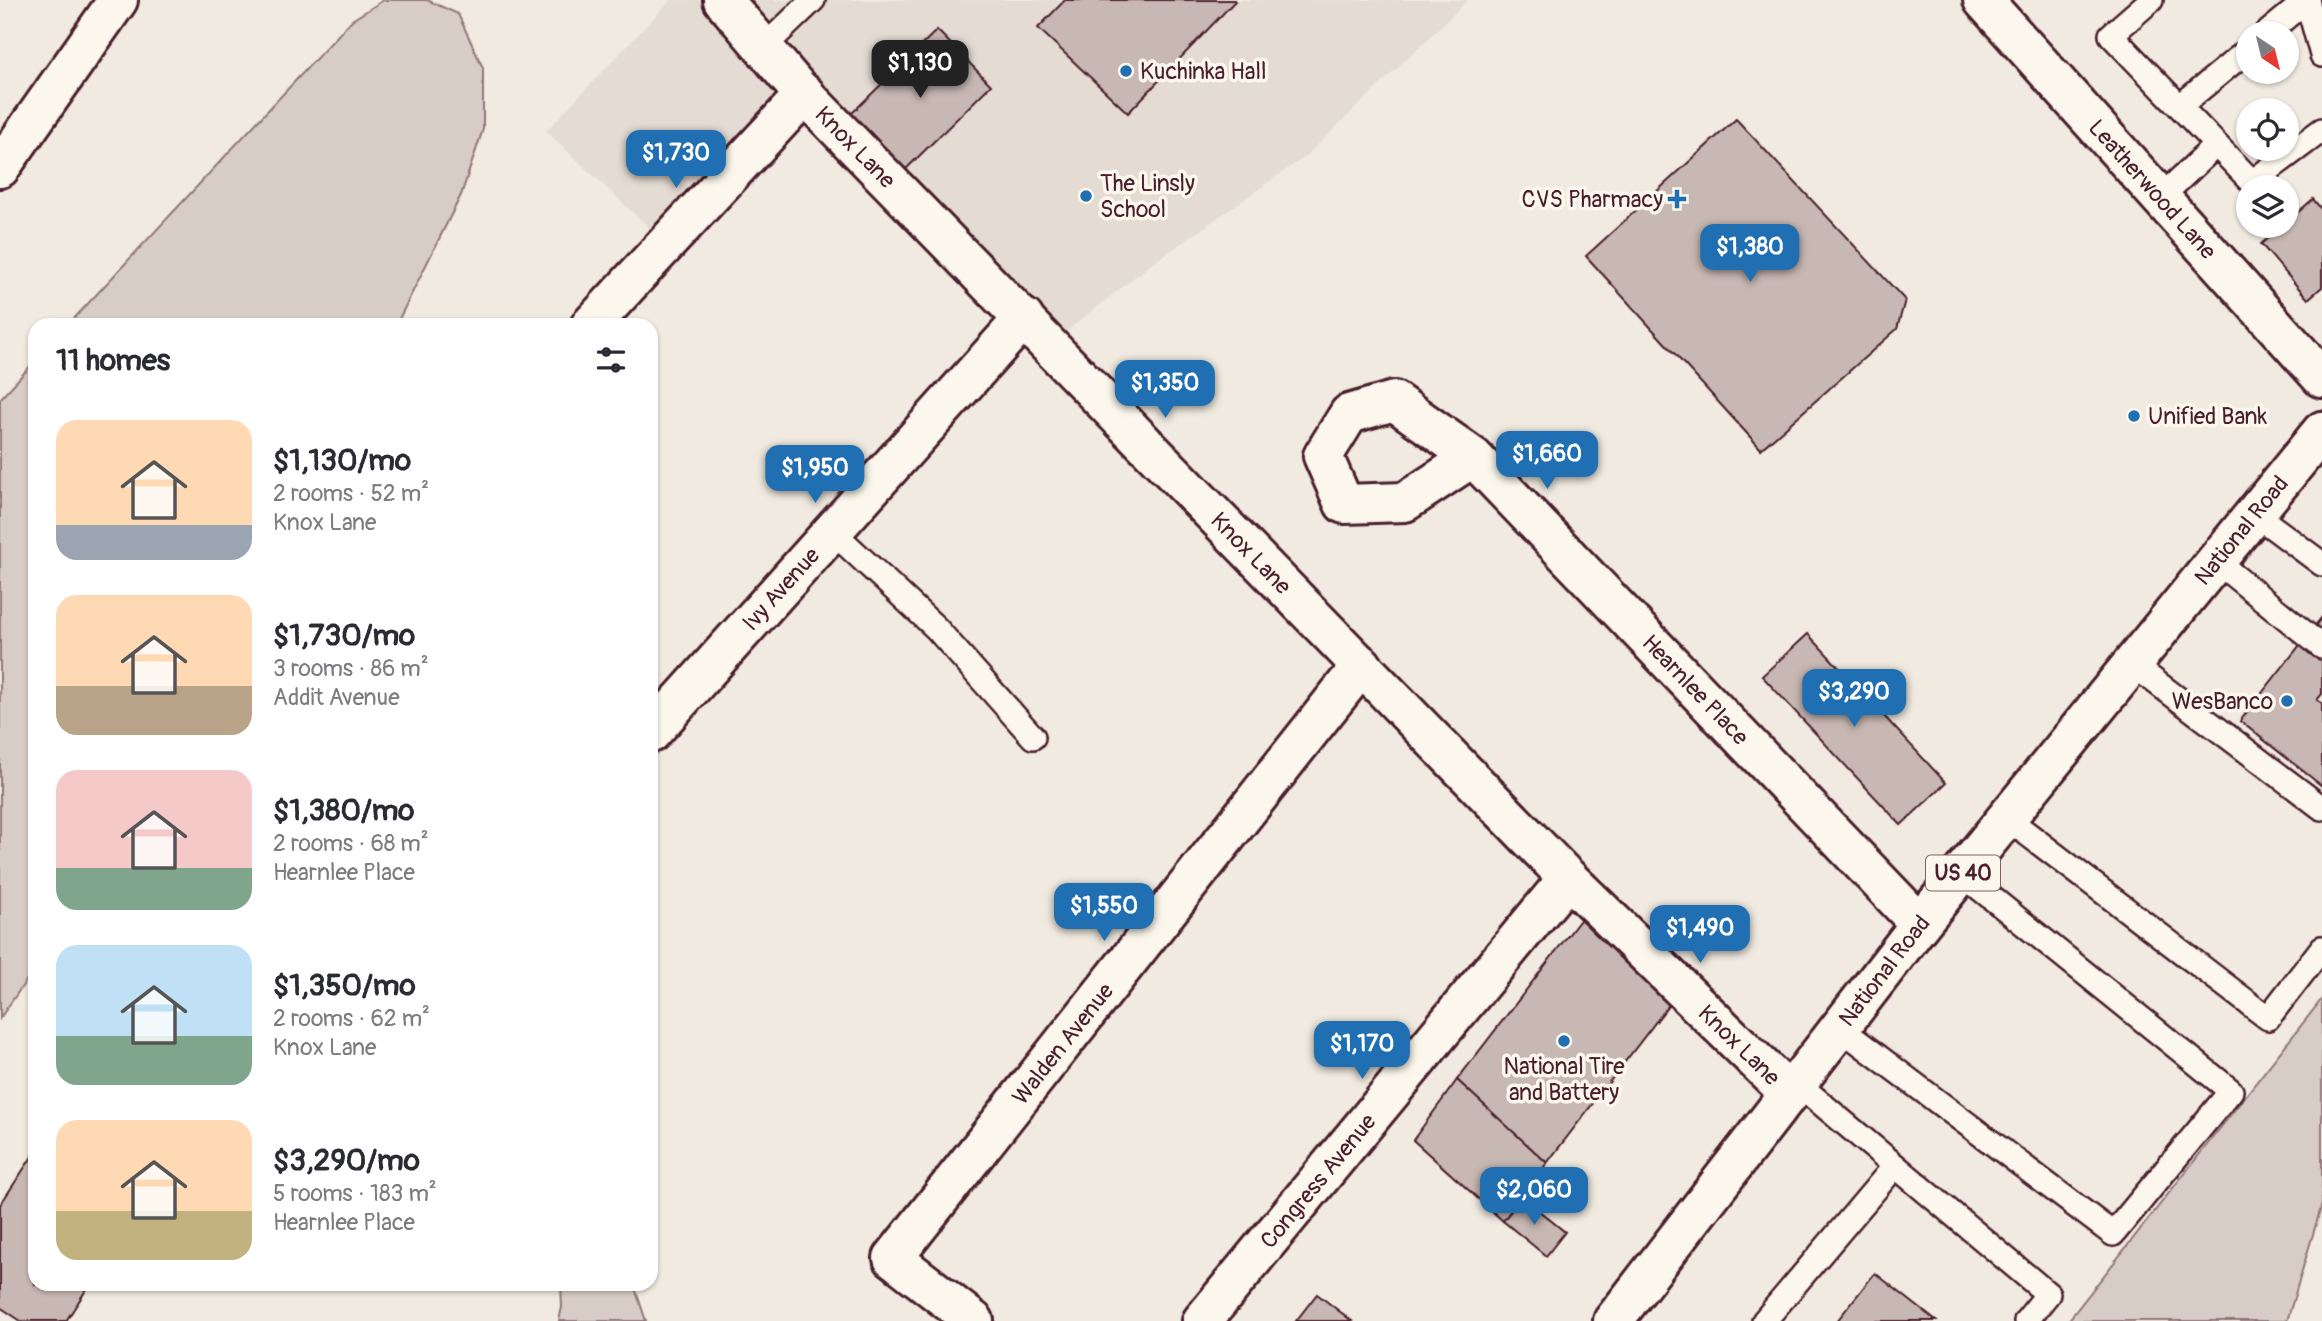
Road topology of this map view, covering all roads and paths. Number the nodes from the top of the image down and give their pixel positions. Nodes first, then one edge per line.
1 (118, 0) edge
2 (723, 0) edge
3 (813, 0) edge
4 (2151, 0) edge
5 (2307, 0) edge
6 (1995, 4) edge
7 (2282, 21) edge
8 (764, 47) junction
9 (2322, 54) edge
10 (2236, 59) edge
11 (805, 94) junction
12 (2180, 106) junction
13 (2322, 130) edge
14 (2216, 145) junction
15 (0, 169) edge
16 (2161, 197) junction
17 (597, 318) edge
18 (1024, 318) junction
19 (2322, 378) edge
20 (2322, 431) edge
21 (1473, 457) dead end
22 (2255, 514) junction
23 (832, 531) junction
24 (2216, 561) junction
25 (2322, 564) edge
26 (2322, 647) edge
27 (2132, 664) junction
28 (1362, 665) junction
29 (658, 725) edge
30 (1033, 737) dead end
31 (2322, 808) edge
32 (2008, 818) junction
33 (1962, 874) junction
34 (1568, 878) junction
35 (1920, 925) junction
36 (2322, 948) edge
37 (1840, 1028) junction
38 (1794, 1089) junction
39 (1895, 1166) junction
40 (974, 1321) edge
41 (1202, 1321) edge
42 (1613, 1321) edge
43 (1765, 1321) edge
44 (2026, 1321) edge

1 - 15 street
2 - 8 street, Knox Lane
3 - 8 lane
4 - 12 lane
5 - 7 lane
5 - 9 lane
6 - 16 street, Leatherwood Lane
8 - 11 street, Knox Lane
10 - 12 lane
11 - 17 street
11 - 18 street, Knox Lane
12 - 14 lane
13 - 14 lane
14 - 16 lane
16 - 19 street, Leatherwood Lane
18 - 23 street, Ivy Avenue
18 - 28 street, Knox Lane
20 - 22 street, National Road / US 40
21 - 35 street, Hearnlee Place
22 - 24 street, National Road / US 40
22 - 25 lane
23 - 29 street, Ivy Avenue
23 - 30 lane
24 - 26 lane
24 - 27 street, National Road / US 40
27 - 31 lane
27 - 32 street, National Road / US 40
28 - 34 street, Knox Lane
28 - 40 street, Walden Avenue
32 - 33 street, National Road / US 40
32 - 36 lane
33 - 35 street, National Road / US 40
33 - 37 lane
34 - 38 street, Knox Lane
34 - 41 street, Congress Avenue
35 - 37 street, National Road / US 40
37 - 38 street, National Road / US 40
38 - 39 lane
38 - 42 street, National Road / US 40
39 - 43 lane
39 - 44 lane

